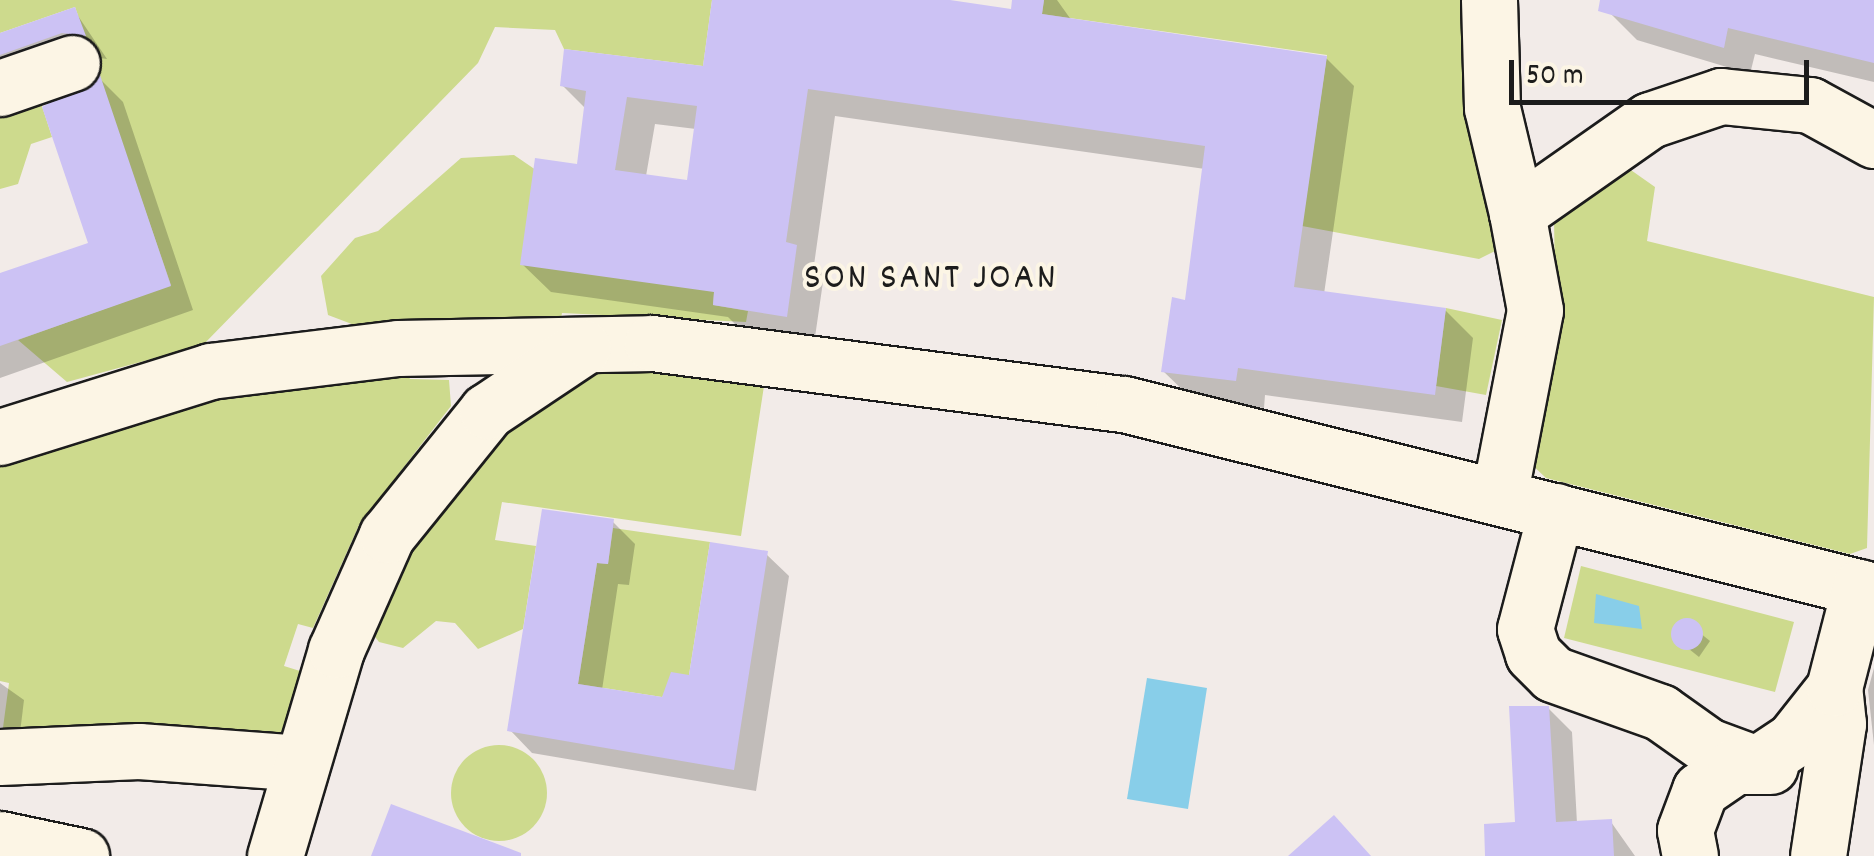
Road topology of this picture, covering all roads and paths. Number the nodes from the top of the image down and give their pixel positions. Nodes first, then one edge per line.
1 (1489, 0) edge
2 (72, 63) dead end
3 (0, 88) edge
4 (1874, 140) edge
5 (1517, 213) junction
6 (594, 343) junction
7 (0, 437) edge
8 (1500, 496) junction
9 (1556, 511) junction
10 (1867, 589) edge
11 (1834, 688) junction
12 (1660, 712) junction
13 (0, 757) edge
14 (301, 763) junction
15 (1757, 764) junction
16 (0, 838) edge
17 (1689, 843) edge
18 (1822, 843) edge
19 (80, 856) edge
20 (275, 856) edge

1 - 5 lane
2 - 3 lane
4 - 5 lane
5 - 8 lane
6 - 7 lane
6 - 8 lane
6 - 14 lane
8 - 9 lane
9 - 10 lane
9 - 12 lane
10 - 11 lane
11 - 15 lane
11 - 18 lane
12 - 15 lane
12 - 17 lane
13 - 14 lane
14 - 20 lane
15 - 17 lane
15 - 18 lane
16 - 19 lane

